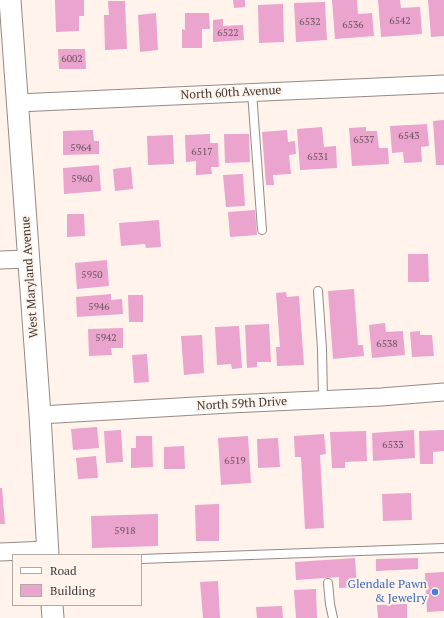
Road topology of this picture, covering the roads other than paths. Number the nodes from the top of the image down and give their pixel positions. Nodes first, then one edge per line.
1 (10, 0) edge
2 (444, 84) edge
3 (252, 92) junction
4 (17, 103) junction
5 (262, 230) dead end
6 (28, 259) junction
7 (0, 260) edge
8 (318, 291) dead end
9 (444, 392) edge
10 (323, 400) junction
11 (40, 415) junction
12 (444, 548) edge
13 (0, 552) edge
14 (47, 552) edge
15 (142, 559) edge
16 (328, 583) dead end
17 (52, 606) edge
18 (53, 618) edge
19 (333, 618) edge

1 - 4 street, West Maryland Avenue
2 - 3 street, North 60th Avenue
3 - 4 street, North 60th Avenue
3 - 5 lane
4 - 6 street, West Maryland Avenue
6 - 7 street
6 - 11 street, West Maryland Avenue
8 - 10 lane
9 - 10 street, North 59th Drive
10 - 11 street, North 59th Drive
11 - 14 street, West Maryland Avenue
12 - 15 lane
13 - 14 street
16 - 19 lane
17 - 18 street

